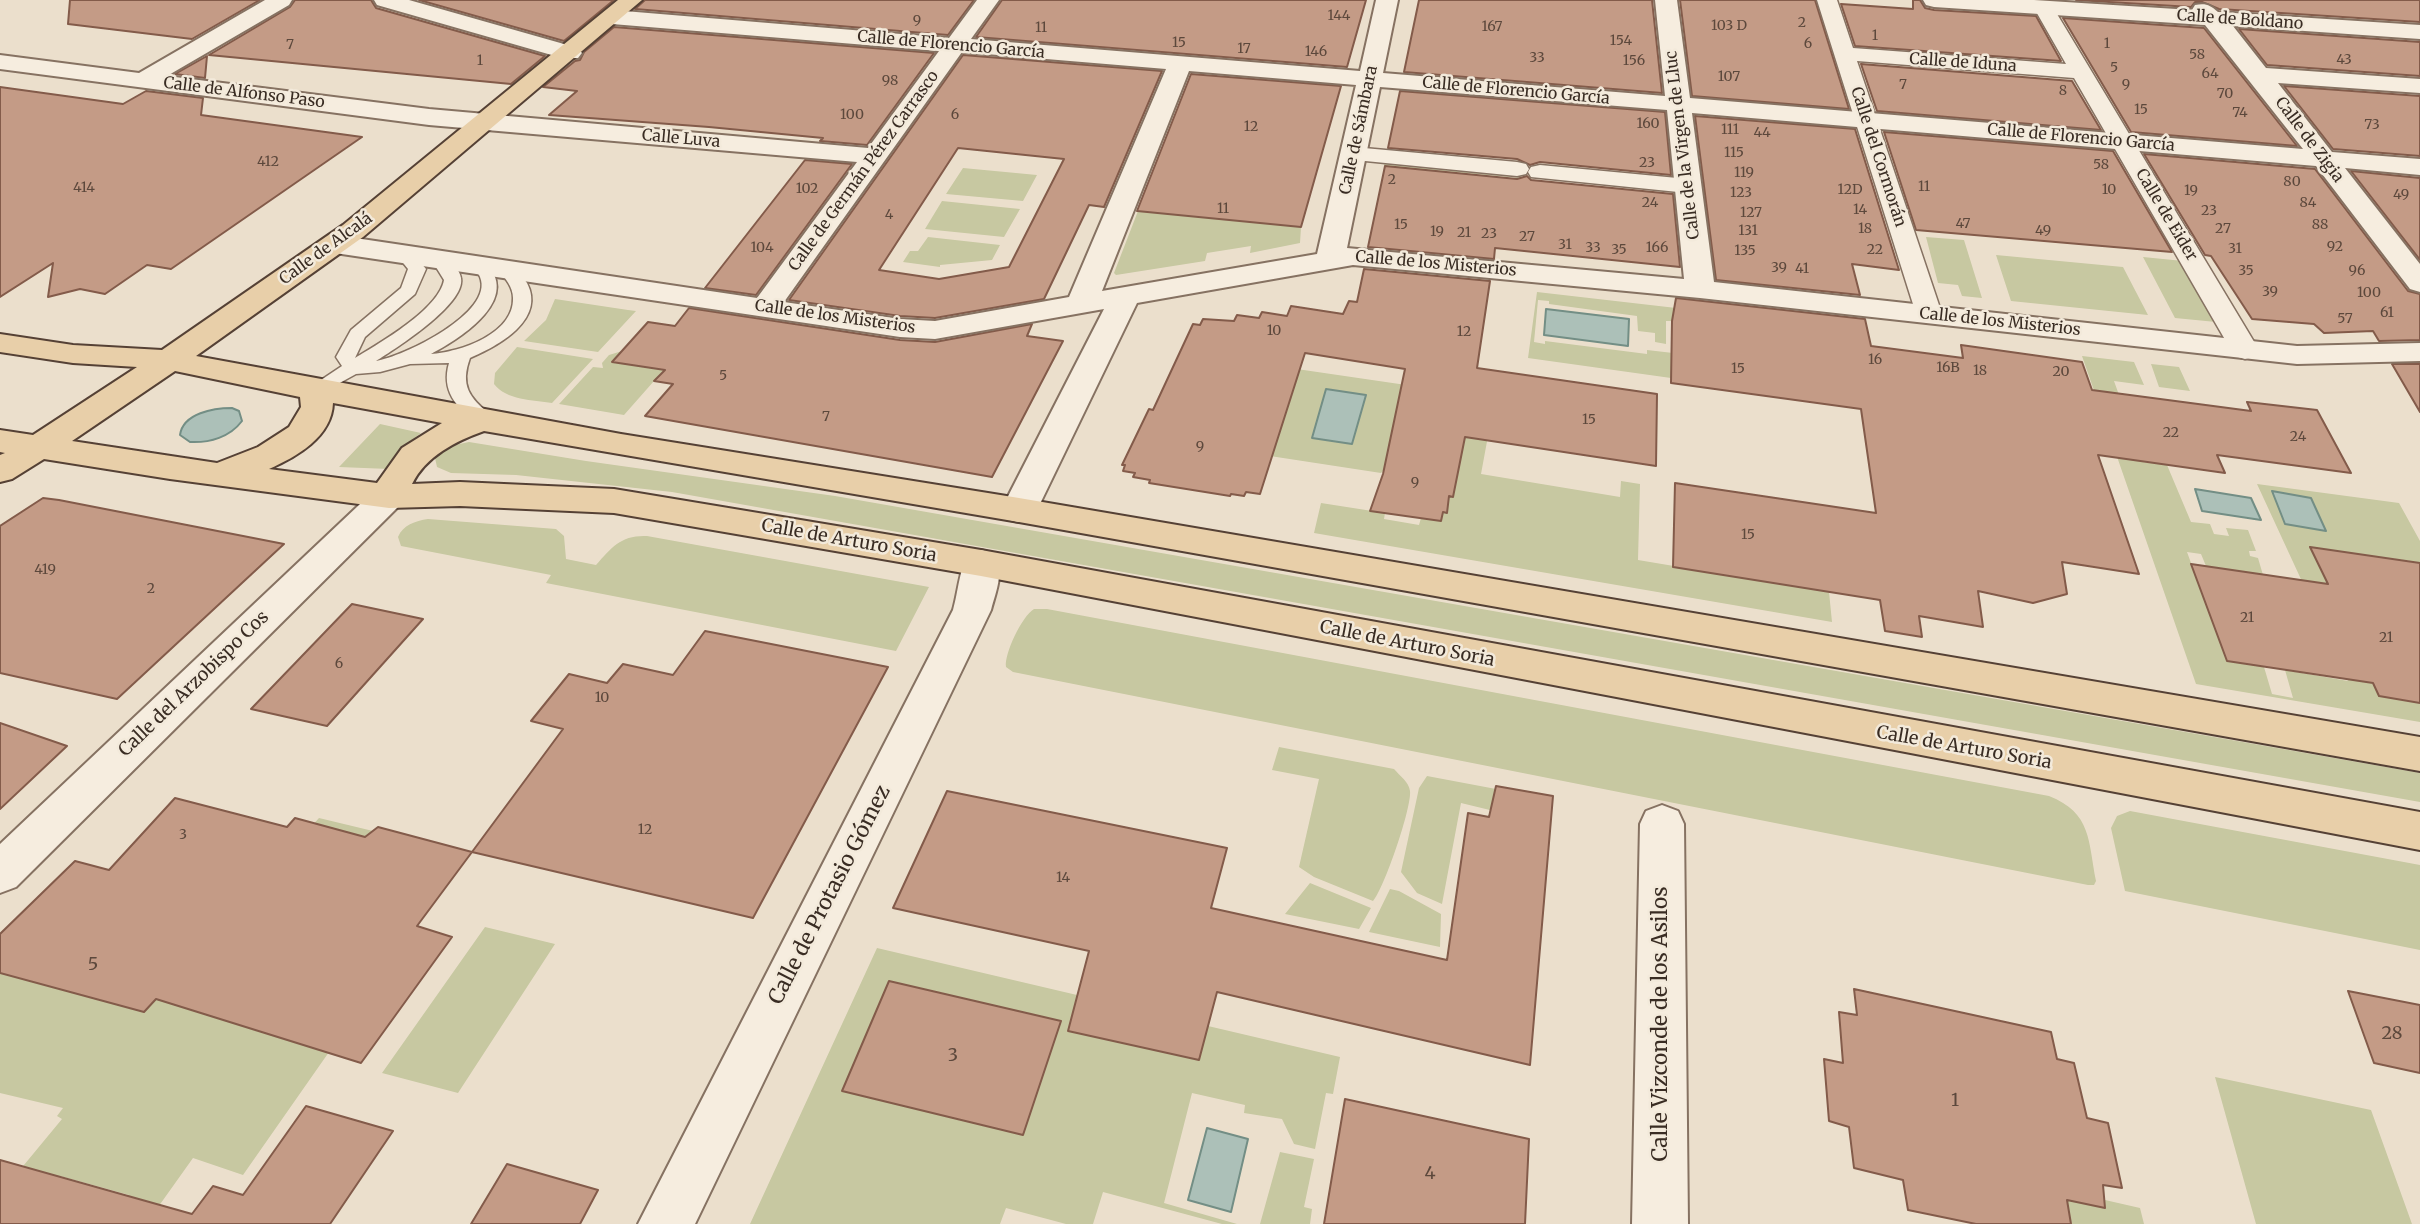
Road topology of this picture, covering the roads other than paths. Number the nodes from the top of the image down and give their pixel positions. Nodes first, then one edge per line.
1 (281, 0) edge
2 (385, 0) edge
3 (631, 0) edge
4 (988, 0) edge
5 (1387, 0) edge
6 (1666, 0) edge
7 (1827, 0) edge
8 (1934, 0) edge
9 (2312, 0) edge
10 (2044, 8) junction
11 (2202, 9) edge
12 (612, 17) junction
13 (2335, 26) junction
14 (2420, 32) edge
15 (956, 45) junction
16 (570, 53) junction
17 (1844, 54) junction
18 (0, 62) edge
19 (1180, 64) junction
20 (2082, 72) junction
21 (2259, 75) junction
22 (1370, 79) junction
23 (143, 80) junction
24 (2420, 86) edge
25 (1678, 104) junction
26 (1866, 119) junction
27 (488, 121) junction
28 (2122, 141) junction
29 (1353, 153) junction
30 (875, 156) junction
31 (2322, 158) junction
32 (2420, 167) edge
33 (1688, 186) junction
34 (335, 244) junction
35 (404, 254) junction
36 (440, 259) junction
37 (1330, 259) junction
38 (492, 267) junction
39 (2420, 283) edge
40 (1700, 289) junction
41 (1125, 297) junction
42 (1082, 303) junction
43 (765, 307) junction
44 (1928, 314) junction
45 (0, 343) edge
46 (2245, 350) junction
47 (2420, 352) edge
48 (462, 355) junction
49 (170, 360) junction
50 (404, 360) junction
51 (353, 368) junction
52 (316, 390) junction
53 (484, 419) junction
54 (0, 441) edge
55 (37, 449) junction
56 (0, 471) edge
57 (220, 474) junction
58 (389, 496) junction
59 (1019, 510) junction
60 (981, 563) junction
61 (2420, 754) edge
62 (1662, 824) dead end
63 (2420, 831) edge
64 (0, 873) edge
65 (666, 1224) edge
66 (1660, 1224) edge

1 - 23 street
2 - 16 street
3 - 12 main road, Calle de Alcalá
4 - 15 street, Calle de Germán Pérez Carrasco
5 - 22 street, Calle de Sámbara
6 - 25 street, Calle de la Virgen de Lluc
7 - 17 street, Calle del Cormorán
8 - 10 street, Calle de Boldano
9 - 13 street
10 - 11 street, Calle de Boldano
10 - 20 street, Calle de Eider
11 - 13 street, Calle de Boldano
11 - 21 street, Calle de Zigia
12 - 15 street, Calle de Florencio García
12 - 16 main road, Calle de Alcalá
13 - 14 street, Calle de Boldano
15 - 19 street, Calle de Florencio García
15 - 30 street, Calle de Germán Pérez Carrasco
16 - 27 main road, Calle de Alcalá
17 - 20 street, Calle de Iduna
17 - 26 street, Calle del Cormorán
18 - 23 street, Calle de Alfonso Paso
19 - 22 street, Calle de Florencio García
19 - 42 street
20 - 28 street, Calle de Eider
21 - 24 street
21 - 31 street, Calle de Zigia
22 - 25 street, Calle de Florencio García
22 - 29 street, Calle de Sámbara
23 - 27 street, Calle de Alfonso Paso
25 - 26 street, Calle de Florencio García
25 - 33 street, Calle de la Virgen de Lluc
26 - 28 street, Calle de Florencio García
26 - 44 street, Calle del Cormorán
27 - 30 street, Calle Luva
27 - 34 main road, Calle de Alcalá
28 - 31 street, Calle de Florencio García
28 - 46 street, Calle de Eider
29 - 33 street
29 - 37 street, Calle de Sámbara
30 - 43 street, Calle de Germán Pérez Carrasco
31 - 32 street, Calle de Florencio García
31 - 39 street, Calle de Zigia
33 - 40 street, Calle de la Virgen de Lluc
34 - 35 street, Calle de los Misterios
34 - 49 main road, Calle de Alcalá
35 - 36 street, Calle de los Misterios
35 - 51 lane
36 - 38 street, Calle de los Misterios
36 - 51 lane
37 - 40 street, Calle de los Misterios
37 - 41 street, Calle de los Misterios
38 - 43 street, Calle de los Misterios
38 - 48 lane
38 - 50 lane
40 - 44 street, Calle de los Misterios
41 - 42 street, Calle de los Misterios
41 - 59 street
42 - 43 street, Calle de los Misterios
44 - 46 street, Calle de los Misterios
45 - 49 main road
46 - 47 street, Calle de los Misterios
48 - 50 lane
48 - 53 lane
49 - 52 main road
49 - 55 main road, Calle de Alcalá
50 - 51 lane
51 - 52 lane
52 - 53 main road
52 - 57 main road, Calle de Arturo Soria
53 - 58 main road
53 - 59 main road
54 - 55 main road, Calle de Arturo Soria
55 - 56 main road, Calle de Alcalá
55 - 57 main road, Calle de Arturo Soria
57 - 58 main road, Calle de Arturo Soria
58 - 60 main road, Calle de Arturo Soria
58 - 64 street, Calle del Arzobispo Cos
59 - 61 main road
60 - 63 main road, Calle de Arturo Soria
60 - 65 street, Calle de Protasio Gómez
62 - 66 street, Calle Vizconde de los Asilos

